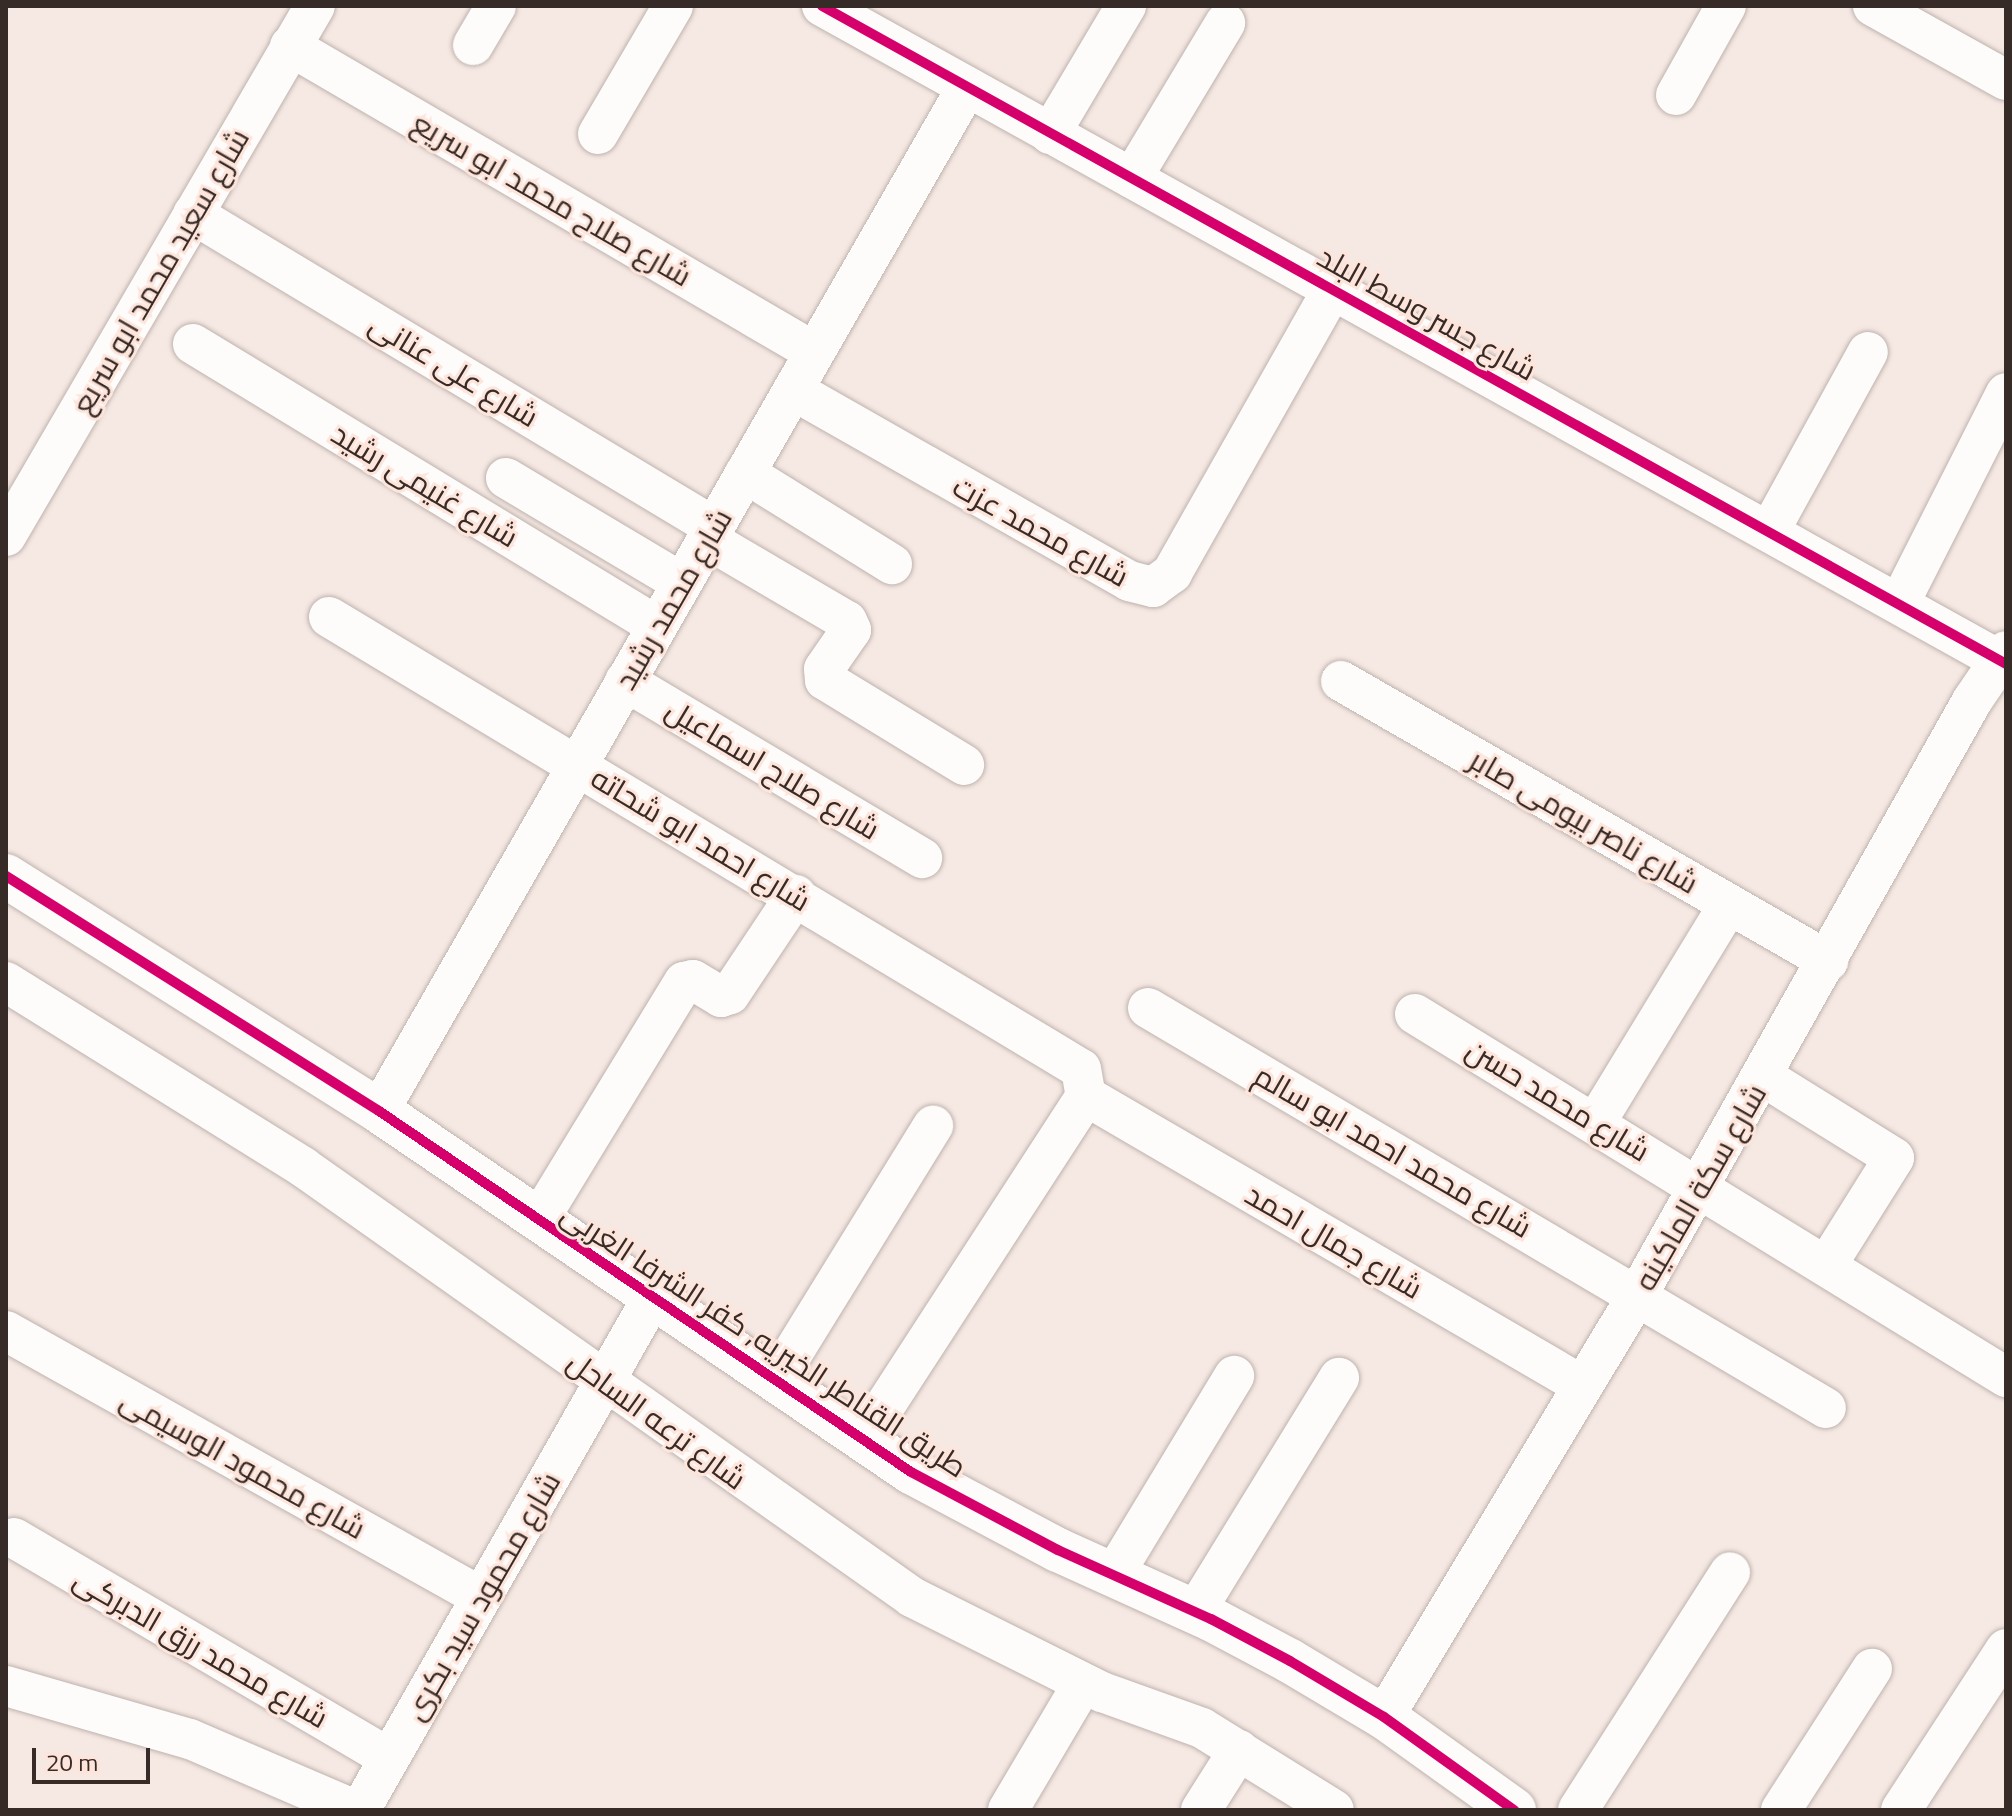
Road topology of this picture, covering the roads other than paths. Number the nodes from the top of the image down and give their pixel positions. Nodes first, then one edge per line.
1 (315, 6) edge
2 (496, 6) edge
3 (673, 6) edge
4 (822, 6) edge
5 (1126, 6) edge
6 (1726, 6) edge
7 (1873, 6) edge
8 (1225, 23) dead end
9 (473, 45) dead end
10 (290, 46) junction
11 (2006, 80) edge
12 (967, 87) junction
13 (1676, 95) dead end
14 (598, 134) dead end
15 (1050, 134) junction
16 (1132, 178) junction
17 (193, 214) junction
18 (1333, 288) junction
19 (193, 344) dead end
20 (814, 352) junction
21 (1868, 352) dead end
22 (793, 390) junction
23 (2006, 393) edge
24 (745, 473) junction
25 (506, 478) dead end
26 (1770, 530) junction
27 (711, 533) junction
28 (6, 536) edge
29 (892, 564) dead end
30 (682, 583) junction
31 (1900, 602) junction
32 (329, 617) dead end
33 (657, 626) junction
34 (2003, 658) edge
35 (625, 681) junction
36 (1341, 681) dead end
37 (577, 765) junction
38 (964, 765) dead end
39 (922, 858) dead end
40 (6, 876) edge
41 (796, 895) junction
42 (1729, 904) junction
43 (1828, 961) junction
44 (6, 982) edge
45 (1148, 1008) dead end
46 (1415, 1014) dead end
47 (1764, 1077) junction
48 (1080, 1078) junction
49 (379, 1111) junction
50 (1596, 1122) junction
51 (933, 1126) dead end
52 (1700, 1185) junction
53 (538, 1221) junction
54 (1827, 1265) junction
55 (1638, 1294) junction
56 (641, 1317) junction
57 (6, 1331) edge
58 (1234, 1376) dead end
59 (606, 1377) junction
60 (2006, 1377) edge
61 (1339, 1378) dead end
62 (776, 1380) junction
63 (1583, 1386) junction
64 (1826, 1408) dead end
65 (863, 1440) junction
66 (14, 1538) dead end
67 (1730, 1572) dead end
68 (1113, 1576) junction
69 (481, 1597) junction
70 (1195, 1612) junction
71 (2006, 1649) edge
72 (1872, 1669) dead end
73 (1083, 1683) junction
74 (6, 1686) edge
75 (1384, 1717) junction
76 (1239, 1750) junction
77 (389, 1758) junction
78 (357, 1810) edge
79 (1008, 1810) edge
80 (1201, 1810) edge
81 (1334, 1810) edge
82 (1514, 1810) edge
83 (1578, 1810) edge
84 (1781, 1810) edge
85 (1901, 1810) edge

1 - 10 street, شارع سعيد محمد ابو سريع
2 - 9 street
3 - 14 street
4 - 12 street, شارع جسر وسط البلد
5 - 15 street
6 - 13 street
7 - 11 street
8 - 16 street
10 - 17 street, شارع سعيد محمد ابو سريع
10 - 20 street, شارع صلاح محمد ابو سريع
12 - 15 street, شارع جسر وسط البلد
12 - 20 street, شارع محمد رشيد
15 - 16 street, شارع جسر وسط البلد
16 - 18 street, شارع جسر وسط البلد
17 - 27 street, شارع على عنانى
17 - 28 street, شارع سعيد محمد ابو سريع
18 - 22 street, شارع محمد عزت
18 - 26 street, شارع جسر وسط البلد
19 - 33 street, شارع غنيمى رشيد
20 - 22 street, شارع محمد رشيد
21 - 26 street
22 - 24 street, شارع محمد رشيد
23 - 31 street
24 - 27 street, شارع محمد رشيد
24 - 29 street
25 - 30 street
26 - 31 street, شارع جسر وسط البلد
27 - 30 street, شارع محمد رشيد
27 - 38 street, شارع على عنانى
30 - 33 street, شارع محمد رشيد
31 - 34 street, شارع جسر وسط البلد
32 - 37 street, شارع احمد ابو شحاته
33 - 35 street, شارع محمد رشيد
34 - 43 street, شارع سكة الماكينه
35 - 37 street, شارع محمد رشيد
35 - 39 street, شارع صلاح اسماعيل
36 - 42 street, شارع ناصر بيومى صابر
37 - 41 street, شارع احمد ابو شحاته
37 - 49 street, شارع محمد رشيد
40 - 49 street, طريق القناطر الخيريه, كفر الشرفا الغربى
41 - 48 street, شارع احمد ابو شحاته
41 - 53 street
42 - 43 street, شارع ناصر بيومى صابر
42 - 50 street
43 - 47 street, شارع سكة الماكينه
44 - 59 street, شارع ترعه الساحل
45 - 55 street, شارع محمد احمد ابو سالم
46 - 50 street, شارع محمد حسن
47 - 52 street, شارع سكة الماكينه
47 - 54 street
48 - 63 street, شارع جمال احمد
48 - 65 street
49 - 53 street, طريق القناطر الخيريه, كفر الشرفا الغربى
50 - 52 street, شارع محمد حسن
51 - 62 street
52 - 54 street, شارع محمد حسن
52 - 55 street, شارع سكة الماكينه
53 - 56 street, طريق القناطر الخيريه, كفر الشرفا الغربى
54 - 60 street, شارع محمد حسن
55 - 63 street, شارع سكة الماكينه
55 - 64 street, شارع محمد احمد ابو سالم
56 - 59 street, شارع محمود سيد بكرى
56 - 62 street, طريق القناطر الخيريه, كفر الشرفا الغربى
57 - 69 street, شارع محمود الوسيمى
58 - 68 street
59 - 69 street, شارع محمود سيد بكرى
59 - 73 street, شارع ترعه الساحل
61 - 70 street
62 - 65 street, طريق القناطر الخيريه, كفر الشرفا الغربى
63 - 75 street, شارع سكة الماكينه
65 - 68 street, طريق القناطر الخيريه, كفر الشرفا الغربى
66 - 77 street, شارع محمد رزق الدبركى
67 - 83 street
68 - 70 street, طريق القناطر الخيريه, كفر الشرفا الغربى
69 - 77 street, شارع محمود سيد بكرى
70 - 75 street, طريق القناطر الخيريه, كفر الشرفا الغربى
71 - 85 street
72 - 84 street
73 - 76 street, شارع ترعه الساحل
73 - 79 street
74 - 78 street
75 - 82 street, طريق القناطر الخيريه, كفر الشرفا الغربى
76 - 80 street
76 - 81 street, شارع ترعه الساحل
77 - 78 street, شارع محمود سيد بكرى

